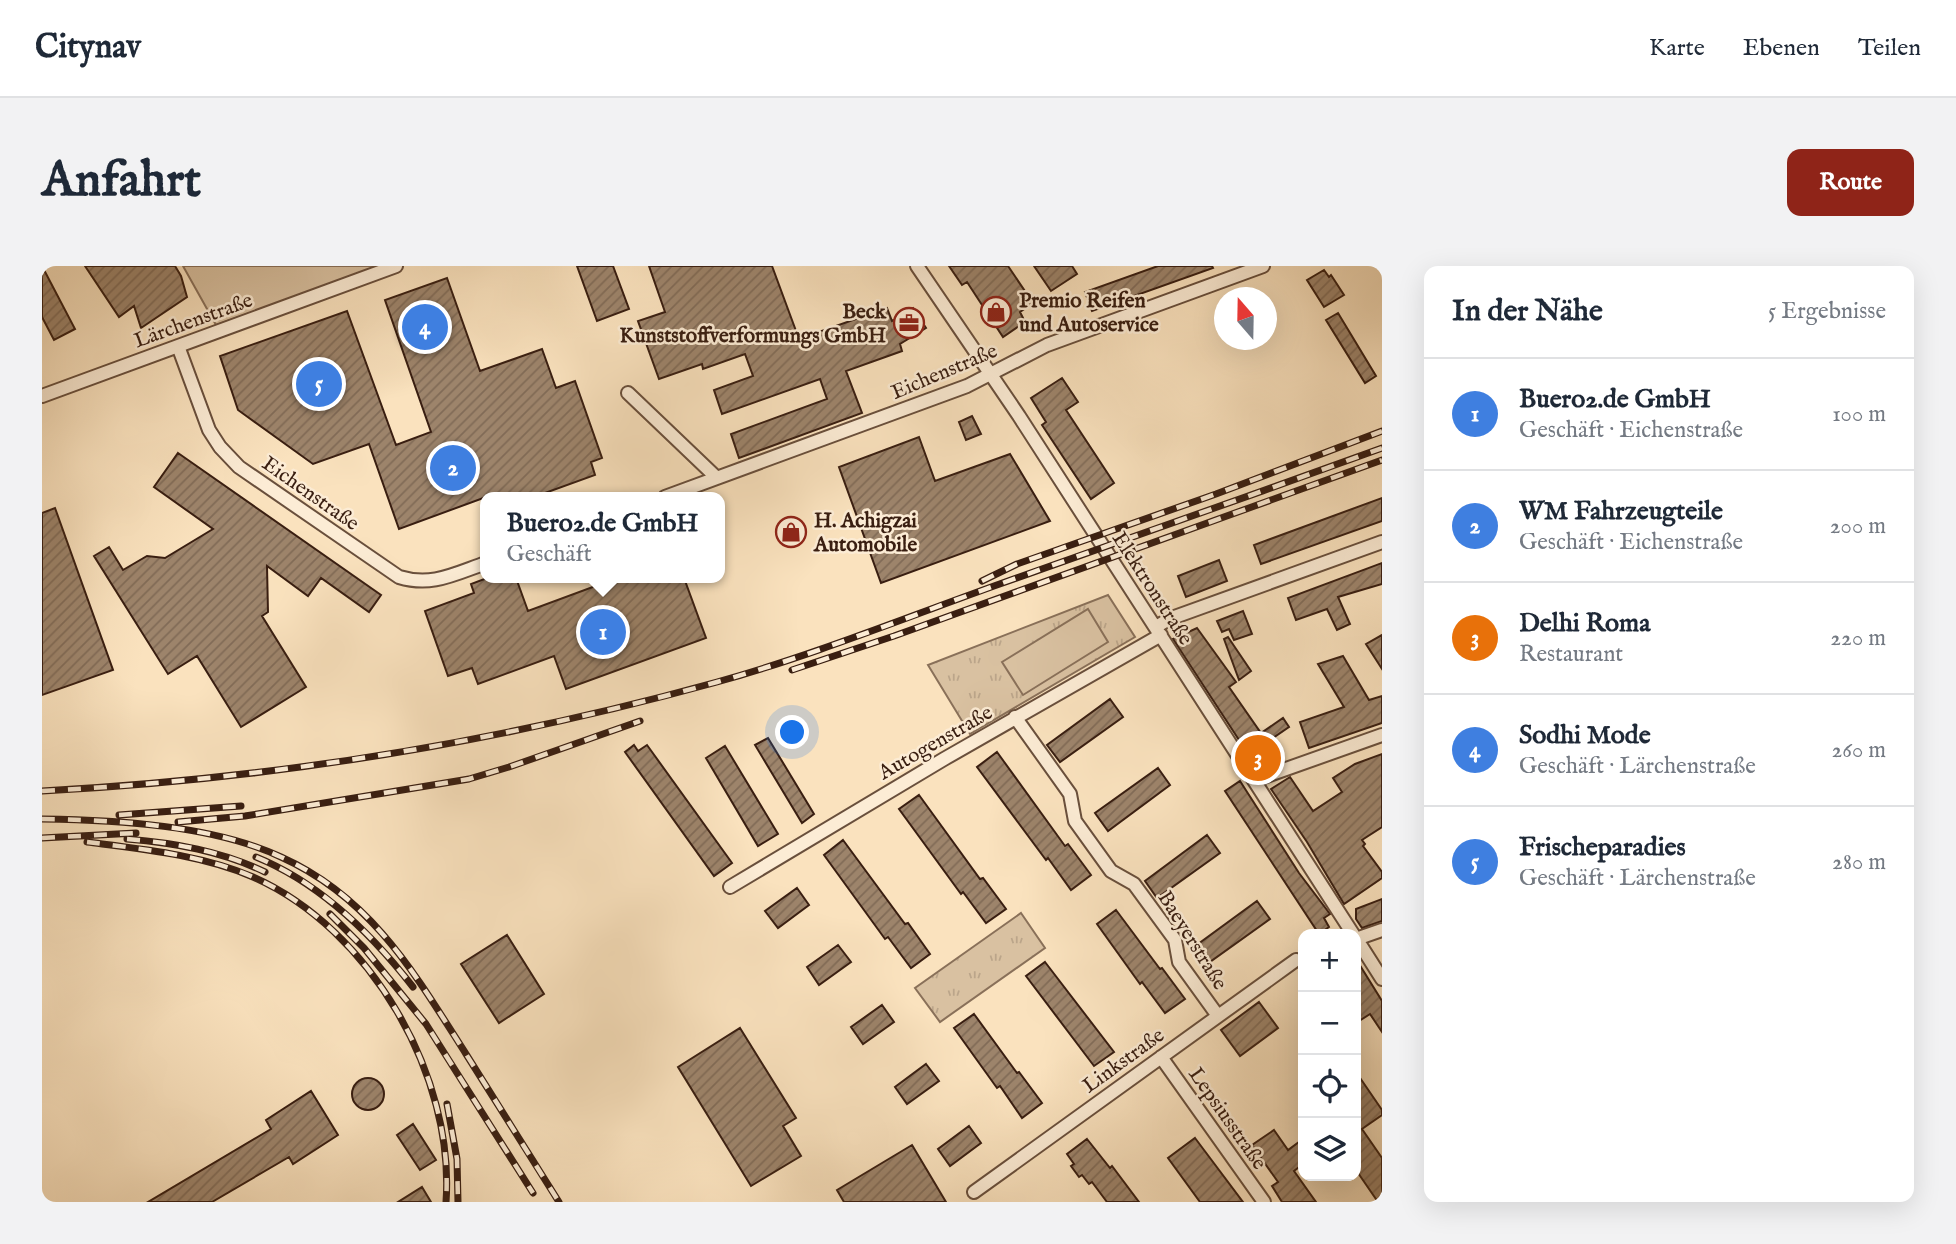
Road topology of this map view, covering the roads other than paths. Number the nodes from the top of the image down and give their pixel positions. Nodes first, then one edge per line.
1 (396, 266) edge
2 (917, 266) edge
3 (1264, 266) edge
4 (177, 346) junction
5 (990, 374) junction
6 (628, 393) dead end
7 (42, 396) edge
8 (717, 478) junction
9 (679, 492) edge
10 (1382, 542) edge
11 (480, 565) edge
12 (1158, 631) junction
13 (1015, 717) junction
14 (1382, 734) edge
15 (1255, 780) junction
16 (730, 887) dead end
17 (1350, 929) edge
18 (1382, 930) edge
19 (1361, 935) edge
20 (1361, 946) edge
21 (1296, 960) dead end
22 (1382, 979) edge
23 (1219, 1016) junction
24 (1161, 1057) junction
25 (974, 1192) dead end
26 (1264, 1202) edge

1 - 4 street, Lärchenstraße
2 - 5 street, Elektronstraße
3 - 5 street, Eichenstraße
4 - 7 street, Lärchenstraße
4 - 11 street, Eichenstraße
5 - 8 street, Eichenstraße
5 - 12 street, Elektronstraße
6 - 8 street
8 - 9 street, Eichenstraße
10 - 12 street, Autogenstraße
12 - 13 street, Autogenstraße
12 - 15 street, Elektronstraße
13 - 16 street, Autogenstraße
13 - 23 street, Baeyerstraße
14 - 15 street
15 - 17 street, Elektronstraße
18 - 19 street
20 - 22 street, Elektronstraße
21 - 23 street, Linkstraße
23 - 24 street, Linkstraße
24 - 25 street, Linkstraße
24 - 26 street, Lepsiusstraße

